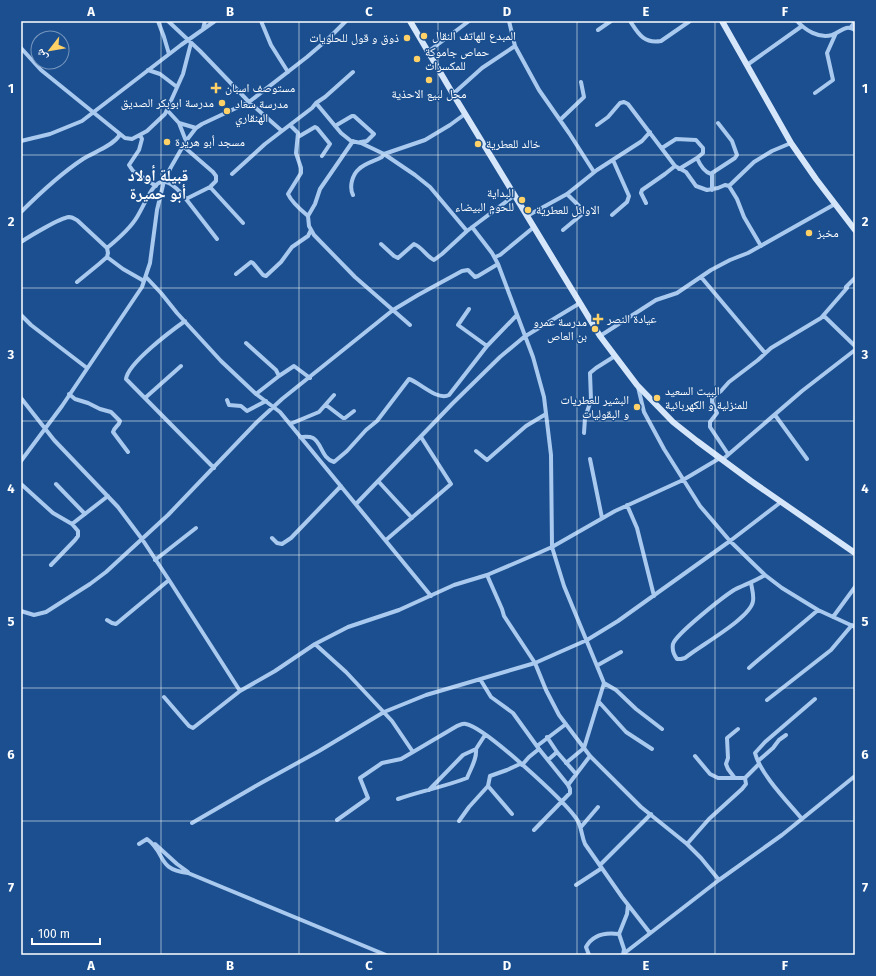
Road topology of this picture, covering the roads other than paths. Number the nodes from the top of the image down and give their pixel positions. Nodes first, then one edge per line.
1 (158, 21) edge
2 (168, 21) edge
3 (205, 21) edge
4 (215, 21) edge
5 (261, 21) edge
6 (346, 21) edge
7 (410, 21) edge
8 (469, 21) edge
9 (509, 21) edge
10 (611, 21) edge
11 (630, 21) edge
12 (690, 21) edge
13 (722, 21) edge
14 (798, 21) edge
15 (855, 22) edge
16 (802, 26) junction
17 (853, 28) edge
18 (203, 29) junction
19 (598, 30) dead end
20 (836, 33) junction
21 (189, 41) junction
22 (515, 46) junction
23 (21, 48) edge
24 (429, 51) junction
25 (168, 54) junction
26 (747, 65) junction
27 (148, 70) junction
28 (288, 72) junction
29 (353, 72) dead end
30 (581, 82) dead end
31 (177, 88) junction
32 (815, 93) dead end
33 (453, 94) junction
34 (249, 102) junction
35 (316, 103) junction
36 (167, 110) junction
37 (94, 112) junction
38 (465, 114) junction
39 (560, 120) junction
40 (179, 123) junction
41 (718, 124) dead end
42 (290, 125) junction
43 (596, 125) dead end
44 (335, 126) junction
45 (196, 128) junction
46 (282, 131) junction
47 (650, 132) junction
48 (119, 134) junction
49 (140, 135) junction
50 (298, 137) junction
51 (21, 141) edge
52 (186, 141) junction
53 (353, 141) junction
54 (361, 142) junction
55 (791, 143) junction
56 (183, 146) junction
57 (662, 148) junction
58 (384, 154) junction
59 (322, 156) dead end
60 (697, 158) junction
61 (612, 160) junction
62 (675, 166) junction
63 (679, 169) junction
64 (594, 172) junction
65 (232, 174) dead end
66 (711, 174) junction
67 (164, 181) junction
68 (156, 186) junction
69 (729, 186) junction
70 (210, 187) junction
71 (712, 190) junction
72 (567, 194) junction
73 (353, 195) dead end
74 (515, 195) junction
75 (186, 199) junction
76 (646, 202) dead end
77 (835, 204) junction
78 (21, 212) edge
79 (612, 214) dead end
80 (308, 216) junction
81 (527, 216) junction
82 (243, 223) dead end
83 (472, 227) junction
84 (534, 227) junction
85 (311, 229) junction
86 (563, 230) dead end
87 (855, 230) edge
88 (467, 231) junction
89 (218, 239) dead end
90 (21, 242) edge
91 (381, 244) dead end
92 (761, 246) junction
93 (107, 248) junction
94 (107, 256) junction
95 (495, 257) junction
96 (498, 264) junction
97 (236, 274) dead end
98 (701, 277) junction
99 (855, 278) edge
100 (145, 279) junction
101 (77, 282) dead end
102 (580, 303) junction
103 (469, 309) dead end
104 (393, 310) junction
105 (21, 315) edge
106 (516, 316) junction
107 (824, 316) junction
108 (26, 320) junction
109 (185, 321) junction
110 (21, 324) edge
111 (410, 325) dead end
112 (600, 336) junction
113 (524, 337) junction
114 (246, 342) dead end
115 (486, 346) junction
116 (855, 346) edge
117 (855, 350) edge
118 (765, 353) junction
119 (615, 356) junction
120 (181, 366) dead end
121 (87, 368) junction
122 (279, 376) junction
123 (310, 378) junction
124 (637, 385) junction
125 (69, 394) junction
126 (256, 394) junction
127 (334, 395) dead end
128 (21, 398) edge
129 (145, 398) junction
130 (227, 400) dead end
131 (266, 401) junction
132 (326, 405) junction
133 (274, 406) junction
134 (354, 411) dead end
135 (546, 414) junction
136 (775, 415) junction
137 (290, 424) junction
138 (45, 430) junction
139 (584, 433) dead end
140 (300, 436) junction
141 (421, 437) junction
142 (476, 451) dead end
143 (128, 452) dead end
144 (728, 454) junction
145 (807, 458) dead end
146 (721, 459) junction
147 (590, 460) dead end
148 (21, 461) edge
149 (214, 468) junction
150 (683, 480) junction
151 (378, 481) junction
152 (21, 484) edge
153 (56, 484) dead end
154 (341, 486) junction
155 (108, 496) junction
156 (781, 502) junction
157 (356, 504) junction
158 (627, 505) junction
159 (85, 514) junction
160 (412, 518) junction
161 (602, 518) junction
162 (72, 524) junction
163 (196, 528) dead end
164 (272, 538) dead end
165 (142, 539) junction
166 (386, 540) junction
167 (730, 541) junction
168 (552, 547) junction
169 (855, 553) edge
170 (156, 560) junction
171 (50, 565) dead end
172 (765, 574) junction
173 (487, 575) junction
174 (170, 580) junction
175 (751, 583) junction
176 (855, 587) edge
177 (431, 596) junction
178 (654, 596) junction
179 (818, 610) junction
180 (21, 611) edge
181 (833, 617) junction
182 (107, 620) dead end
183 (853, 626) edge
184 (587, 640) junction
185 (316, 644) junction
186 (622, 652) dead end
187 (535, 663) junction
188 (598, 665) junction
189 (749, 668) dead end
190 (480, 679) junction
191 (604, 683) junction
192 (240, 691) junction
193 (164, 697) dead end
194 (815, 699) dead end
195 (767, 700) dead end
196 (599, 702) junction
197 (384, 712) junction
198 (566, 724) junction
199 (662, 729) dead end
200 (738, 729) dead end
201 (485, 735) junction
202 (786, 735) dead end
203 (546, 737) junction
204 (476, 748) junction
205 (538, 748) junction
206 (584, 748) junction
207 (652, 749) dead end
208 (413, 752) junction
209 (557, 752) junction
210 (590, 756) junction
211 (695, 756) dead end
212 (548, 760) junction
213 (758, 762) junction
214 (566, 763) junction
215 (521, 764) junction
216 (576, 774) junction
217 (855, 776) edge
218 (734, 777) junction
219 (745, 778) junction
220 (568, 785) junction
221 (488, 786) junction
222 (428, 790) junction
223 (398, 799) dead end
224 (561, 803) junction
225 (598, 807) dead end
226 (512, 814) dead end
227 (651, 814) junction
228 (802, 819) junction
229 (337, 820) dead end
230 (459, 821) dead end
231 (192, 823) dead end
232 (581, 827) junction
233 (534, 830) dead end
234 (150, 842) junction
235 (139, 844) dead end
236 (687, 844) junction
237 (601, 867) junction
238 (188, 872) junction
239 (719, 880) junction
240 (576, 885) dead end
241 (628, 905) junction
242 (650, 933) junction
243 (619, 934) junction
244 (386, 955) edge
245 (589, 955) edge
246 (623, 955) edge

1 - 25 street
2 - 21 street
3 - 18 street
4 - 18 street
5 - 28 street
6 - 28 street
7 - 24 street
8 - 24 street
9 - 22 street
10 - 19 street
11 - 12 street
13 - 26 street
14 - 16 street
15 - 17 street
16 - 20 street
16 - 26 street
17 - 20 street
18 - 21 street
20 - 32 street
21 - 25 street
21 - 31 street
21 - 34 street
22 - 33 street
22 - 39 street
23 - 37 street
24 - 33 street
25 - 27 street
26 - 55 street
27 - 31 street
27 - 37 street
28 - 34 street
29 - 35 street
30 - 39 street
31 - 36 street
33 - 38 street
34 - 45 street
34 - 46 street
35 - 42 street
35 - 44 street
36 - 40 street
36 - 49 street
37 - 48 street
37 - 51 street
38 - 58 street
38 - 74 street
39 - 64 street
40 - 45 street
40 - 52 street
41 - 66 street
42 - 46 street
42 - 50 street
43 - 47 street
44 - 53 street
44 - 54 street
45 - 52 street
46 - 65 street
47 - 57 street
47 - 61 street
48 - 49 street
48 - 78 street
49 - 68 street
50 - 59 street
50 - 80 street
52 - 56 street
53 - 54 street
53 - 80 street
54 - 58 street
55 - 69 street
55 - 77 street
56 - 67 street
56 - 70 street
57 - 60 street
57 - 62 street
58 - 73 street
58 - 88 street
60 - 63 street
60 - 66 street
61 - 64 street
61 - 79 street
62 - 63 street
62 - 76 street
63 - 71 street
64 - 72 street
66 - 71 street
67 - 68 street
67 - 75 street
67 - 100 street
68 - 93 street
69 - 71 street
69 - 92 street
70 - 75 street
70 - 82 street
72 - 81 street
72 - 86 street
74 - 81 street
74 - 83 street
75 - 89 street
77 - 87 street
77 - 92 street
80 - 85 street
81 - 84 street
83 - 88 street
83 - 95 street
84 - 95 street
84 - 102 street
85 - 97 street
85 - 104 street
88 - 91 street
90 - 93 street
92 - 98 street
93 - 94 street
94 - 100 street
94 - 101 street
95 - 96 street
96 - 104 street
96 - 106 street
98 - 112 street
98 - 118 street
99 - 107 street
100 - 109 street
100 - 121 street
102 - 112 street
102 - 113 street
103 - 115 street
104 - 111 street
104 - 123 street
105 - 108 street
106 - 113 street
106 - 115 street
107 - 116 street
107 - 118 street
108 - 110 street
108 - 121 street
109 - 126 street
109 - 129 street
112 - 119 street
113 - 135 street
113 - 141 street
114 - 122 street
115 - 140 street
117 - 136 street
118 - 144 street
119 - 124 street
119 - 139 street
120 - 129 street
121 - 125 street
122 - 123 street
122 - 126 street
123 - 133 street
124 - 146 street
124 - 150 street
125 - 138 street
125 - 143 street
126 - 131 street
127 - 132 street
128 - 138 street
129 - 149 street
130 - 131 street
131 - 133 street
132 - 134 street
132 - 137 street
133 - 137 street
133 - 149 street
135 - 142 street
135 - 168 street
136 - 144 street
136 - 145 street
137 - 140 street
138 - 148 street
138 - 155 street
140 - 154 street
141 - 151 street
141 - 160 street
144 - 146 street
146 - 150 street
146 - 156 street
147 - 161 street
149 - 165 street
150 - 158 street
150 - 167 street
151 - 157 street
151 - 160 street
152 - 162 street
153 - 159 street
154 - 157 street
154 - 164 street
155 - 159 street
155 - 165 street
156 - 167 street
156 - 169 street
157 - 166 street
158 - 161 street
158 - 178 street
159 - 162 street
160 - 166 street
161 - 168 street
162 - 171 street
163 - 170 street
165 - 170 street
165 - 180 street
166 - 177 street
167 - 172 street
167 - 178 street
168 - 173 street
168 - 184 street
170 - 174 street
172 - 175 street
172 - 179 street
173 - 177 street
173 - 187 street
174 - 182 street
174 - 192 street
175 - 175 street
176 - 181 street
177 - 185 street
178 - 184 street
179 - 181 street
179 - 189 street
181 - 183 street
183 - 195 street
184 - 187 street
184 - 188 street
185 - 192 street
185 - 197 street
186 - 188 street
187 - 190 street
187 - 198 street
188 - 191 street
190 - 197 street
190 - 205 street
191 - 196 street
191 - 199 street
192 - 193 street
194 - 213 street
196 - 206 street
196 - 207 street
197 - 208 street
197 - 231 street
198 - 203 street
198 - 206 street
200 - 218 street
201 - 204 street
201 - 208 street
201 - 215 street
202 - 213 street
203 - 205 street
203 - 209 street
204 - 222 street
204 - 222 street
205 - 212 street
205 - 215 street
206 - 210 street
206 - 214 street
208 - 229 street
209 - 212 street
209 - 214 street
210 - 216 street
210 - 227 street
211 - 218 street
212 - 220 street
213 - 219 street
213 - 228 street
214 - 216 street
215 - 221 street
215 - 224 street
216 - 220 street
217 - 228 street
218 - 219 street
219 - 236 street
220 - 224 street
221 - 226 street
221 - 230 street
222 - 223 street
224 - 232 street
224 - 233 street
225 - 232 street
227 - 236 street
227 - 237 street
228 - 239 street
232 - 237 street
234 - 235 street
234 - 238 street
234 - 238 street
236 - 239 street
237 - 240 street
237 - 241 street
238 - 244 street
239 - 242 street
241 - 242 street
241 - 243 street
242 - 246 street
243 - 245 street
243 - 246 street

